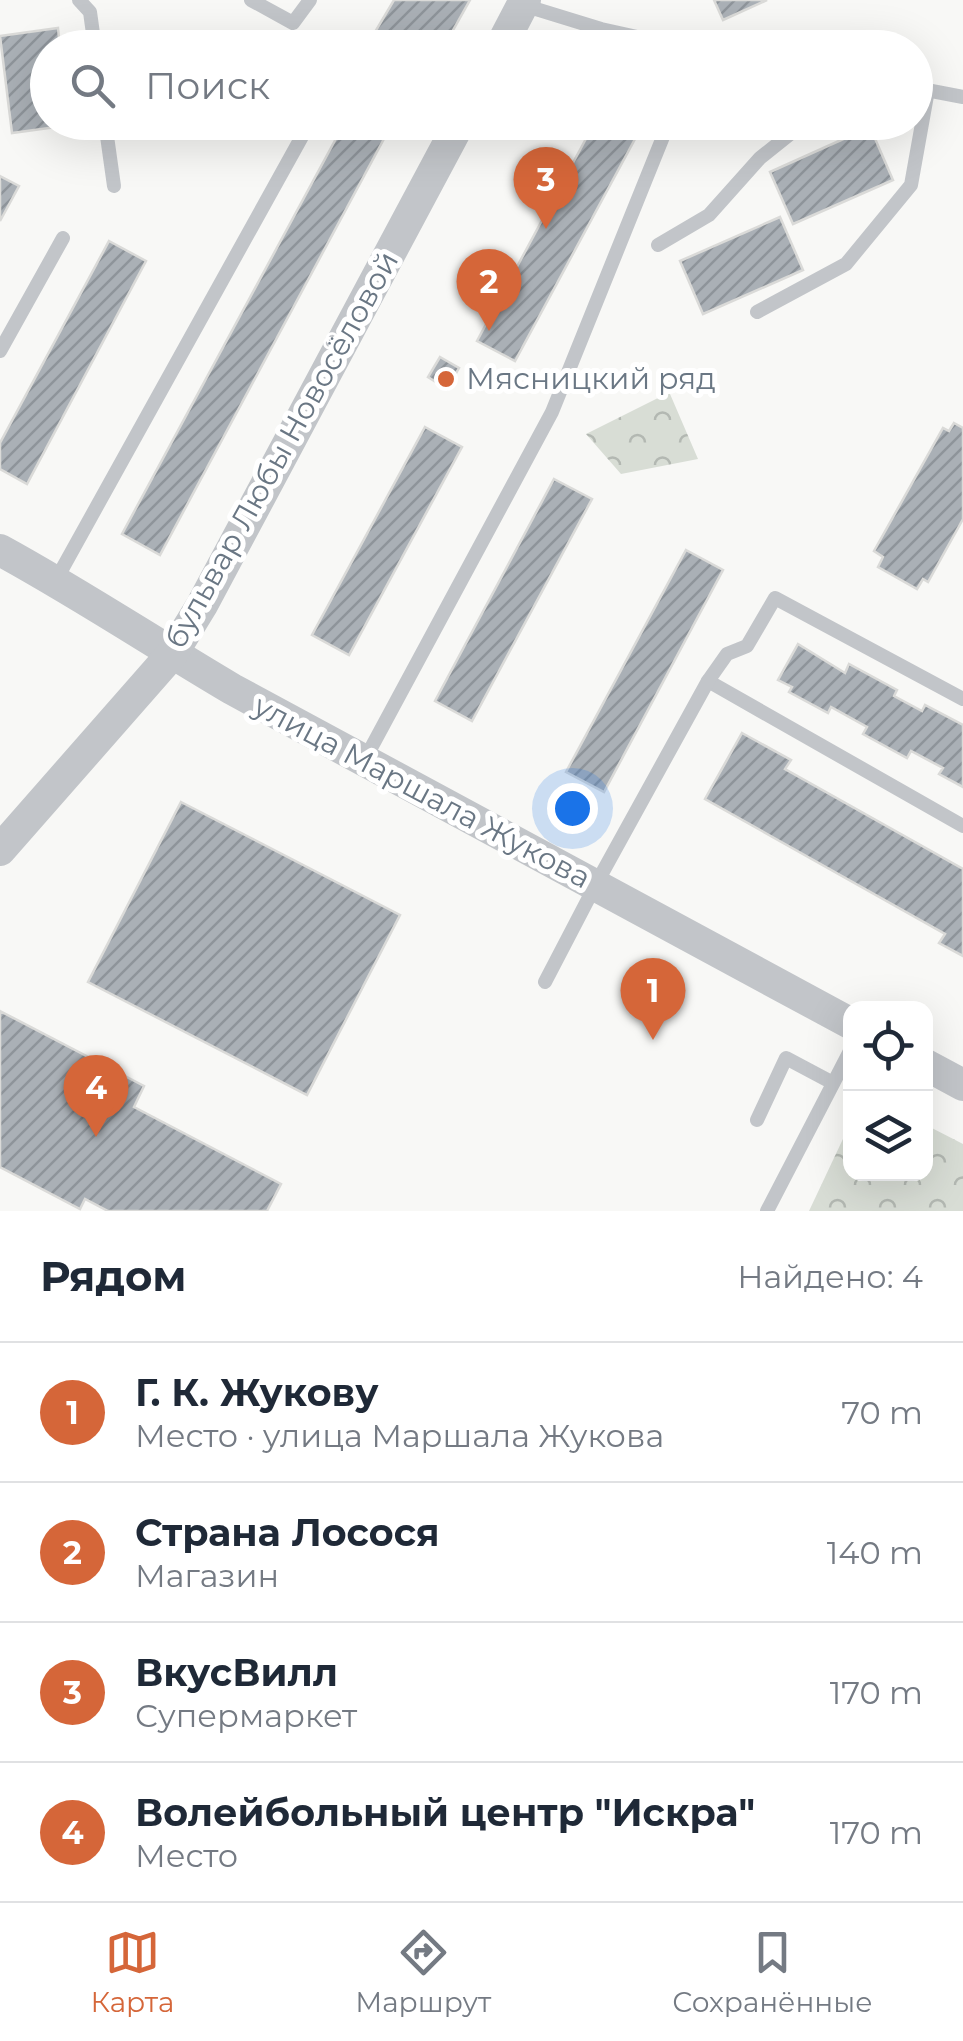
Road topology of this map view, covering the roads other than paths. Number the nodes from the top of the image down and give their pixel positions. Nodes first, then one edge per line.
1 (79, 0) edge
2 (250, 0) edge
3 (310, 0) edge
4 (524, 2) edge
5 (92, 30) edge
6 (509, 30) edge
7 (606, 30) edge
8 (933, 91) edge
9 (963, 96) edge
10 (108, 140) edge
11 (300, 140) edge
12 (450, 140) edge
13 (662, 140) edge
14 (782, 140) edge
15 (916, 140) edge
16 (114, 186) dead end
17 (63, 238) dead end
18 (658, 245) dead end
19 (758, 312) dead end
20 (0, 351) edge
21 (0, 550) edge
22 (56, 580) junction
23 (172, 654) junction
24 (708, 681) junction
25 (963, 699) edge
26 (364, 761) junction
27 (963, 826) edge
28 (0, 850) edge
29 (595, 886) junction
30 (544, 982) dead end
31 (843, 1020) edge
32 (843, 1065) edge
33 (933, 1068) edge
34 (834, 1082) junction
35 (963, 1085) edge
36 (758, 1120) dead end
37 (767, 1211) edge

1 - 5 lane
2 - 3 lane
4 - 6 street
4 - 7 lane
8 - 9 lane
10 - 16 lane
11 - 22 lane
12 - 23 street, бульвар Любы Новосёловой
13 - 26 lane
14 - 18 lane
15 - 19 lane
17 - 20 lane
21 - 22 street, улица Маршала Жукова
22 - 23 street, улица Маршала Жукова
23 - 26 street, улица Маршала Жукова
23 - 28 street, бульвар Любы Новосёловой
24 - 25 lane
24 - 27 lane
24 - 29 lane
26 - 29 street, улица Маршала Жукова
29 - 30 lane
29 - 31 street, улица Маршала Жукова
32 - 34 lane
33 - 35 street
34 - 36 lane
34 - 37 lane

